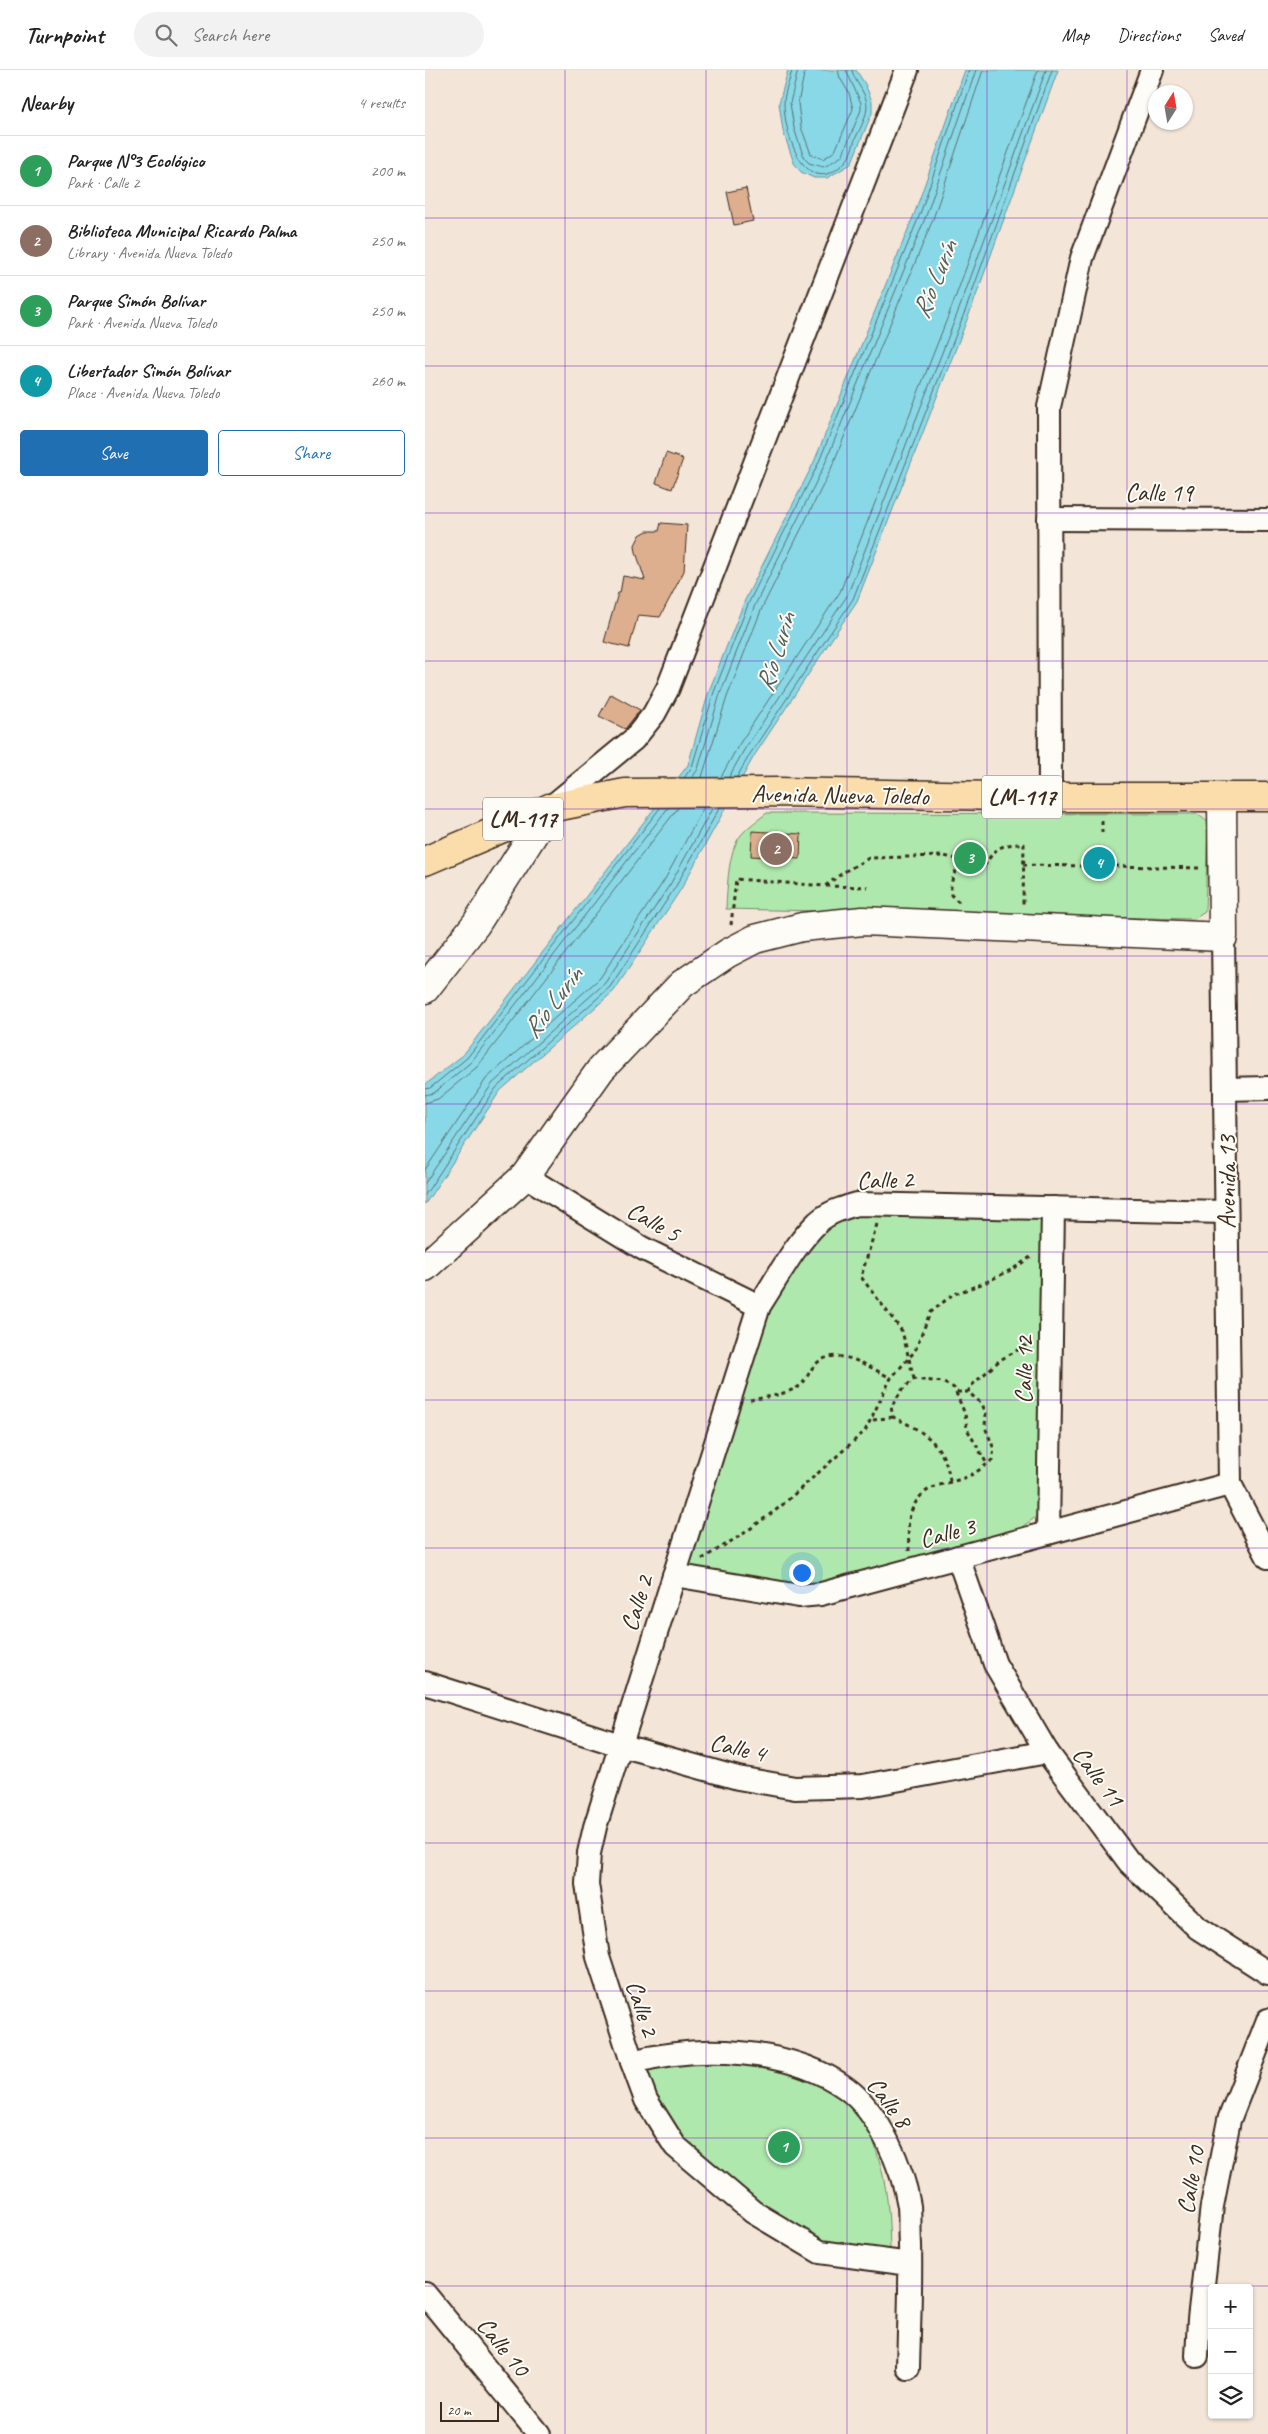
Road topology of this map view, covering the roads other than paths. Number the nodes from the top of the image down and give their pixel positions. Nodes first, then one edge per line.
1 (907, 70) edge
2 (1152, 70) edge
3 (1049, 520) junction
4 (1268, 520) edge
5 (1050, 797) junction
6 (1222, 797) junction
7 (1268, 797) edge
8 (550, 808) junction
9 (425, 861) edge
10 (1223, 937) junction
11 (425, 989) edge
12 (1268, 1088) edge
13 (1225, 1089) junction
14 (525, 1176) junction
15 (1053, 1208) junction
16 (1225, 1212) junction
17 (425, 1267) edge
18 (759, 1306) junction
19 (1231, 1484) junction
20 (1048, 1533) junction
21 (958, 1557) junction
22 (1268, 1557) edge
23 (674, 1575) junction
24 (425, 1683) edge
25 (620, 1745) junction
26 (1047, 1752) junction
27 (1268, 1973) edge
28 (1268, 2020) edge
29 (632, 2062) junction
30 (910, 2264) junction
31 (425, 2294) edge
32 (1197, 2356) dead end
33 (908, 2368) dead end
34 (539, 2434) edge

1 - 8 street
2 - 3 street
3 - 4 street, Calle 19
3 - 5 street
5 - 6 main road, Avenida Nueva Toledo / LM-117
5 - 8 main road, Avenida Nueva Toledo / LM-117
6 - 7 main road, Avenida Nueva Toledo / LM-117
6 - 10 street, Avenida 13
8 - 9 main road, Avenida Nueva Toledo / LM-117
8 - 11 street
10 - 13 street, Avenida 13
10 - 14 street
12 - 13 street
13 - 16 street, Avenida 13
14 - 17 street
14 - 18 street, Calle 5
15 - 16 street, Calle 2
15 - 18 street, Calle 2
15 - 20 street, Calle 12
16 - 19 street, Avenida 13
18 - 23 street, Calle 2
19 - 20 street, Calle 3
19 - 22 street, Avenida 13
20 - 21 street, Calle 3
21 - 23 street, Calle 3
21 - 26 street, Calle 11
23 - 25 street, Calle 2
24 - 25 street, Calle 4
25 - 26 street, Calle 4
25 - 29 street, Calle 2
26 - 27 street, Calle 11
28 - 32 street, Calle 10
29 - 30 street, Calle 2
29 - 30 street, Calle 8
30 - 33 street, Calle 8
31 - 34 street, Calle 10

